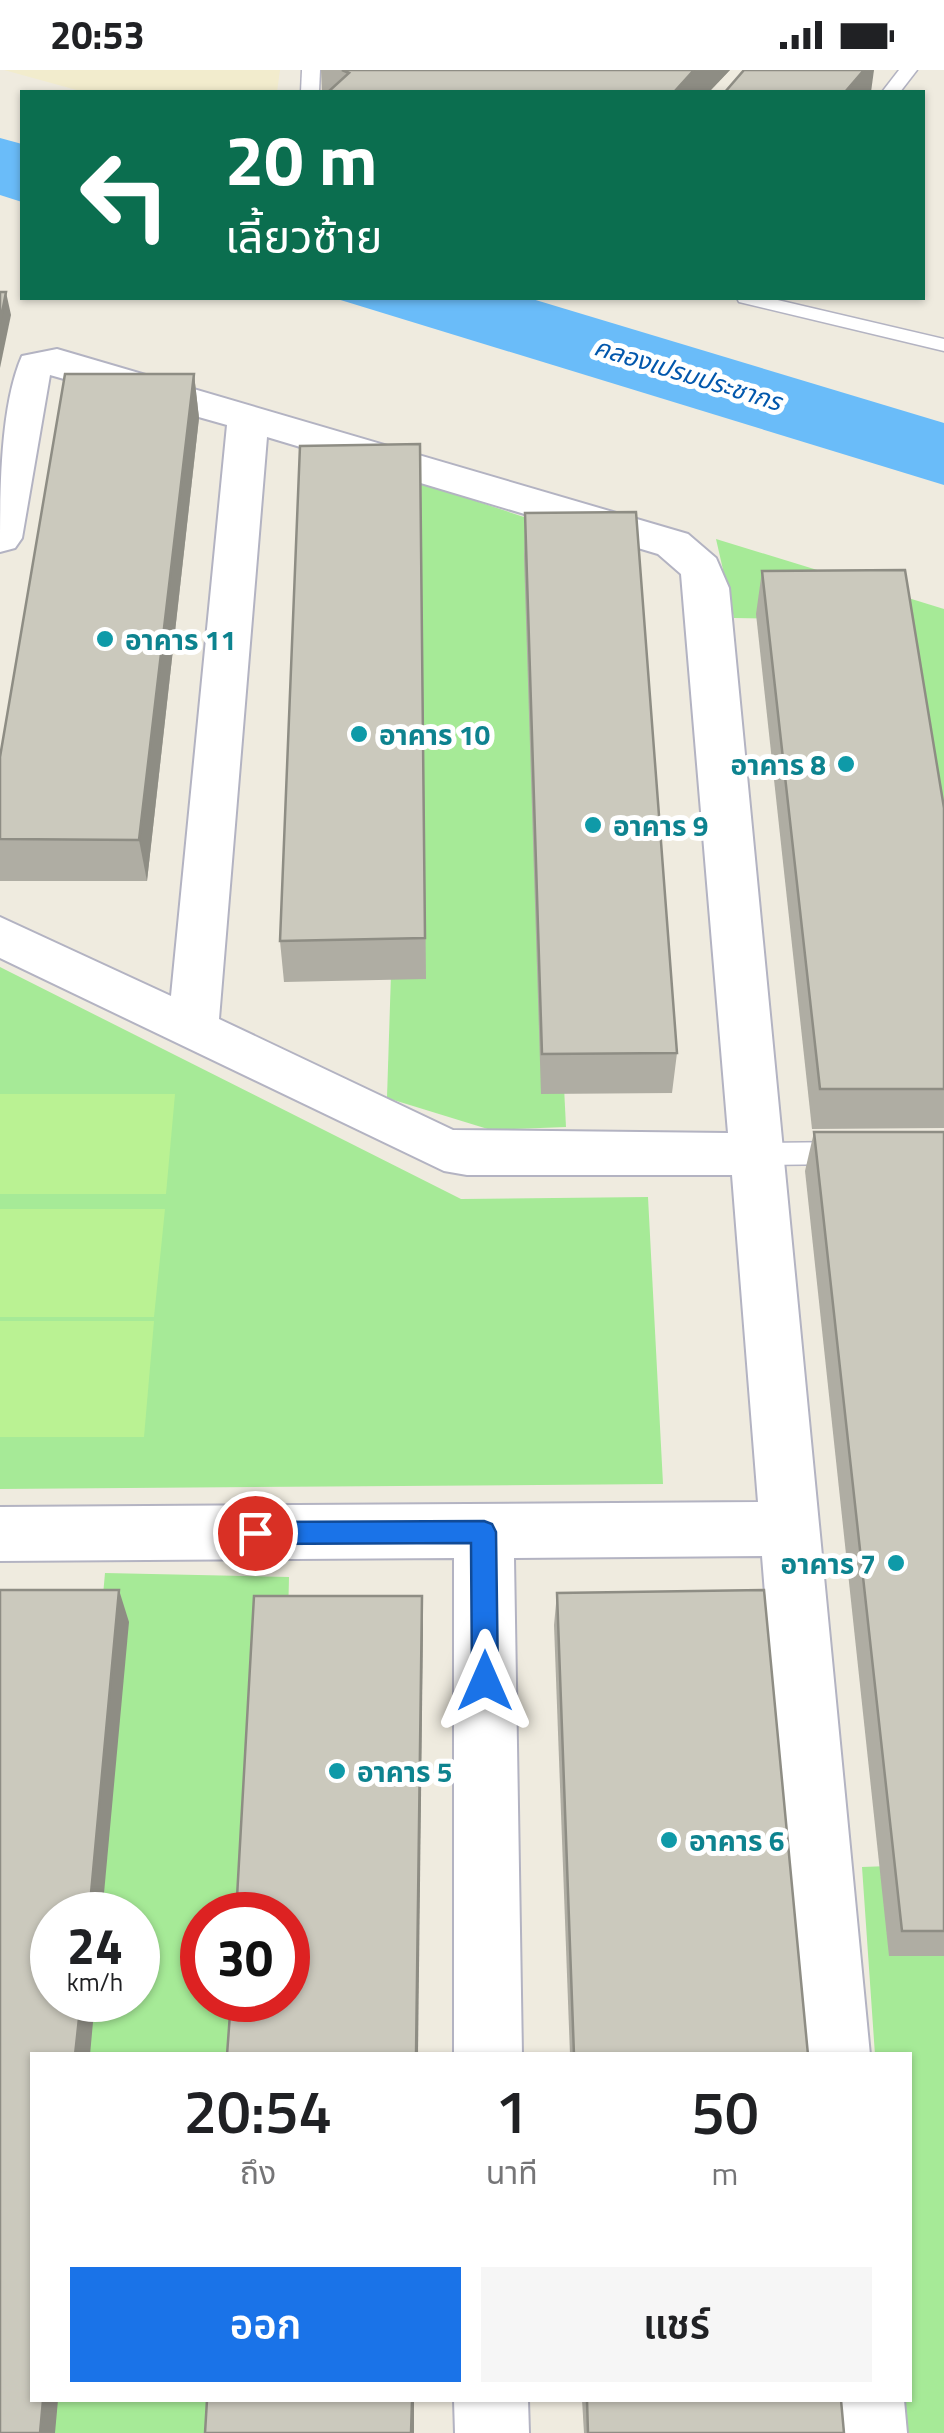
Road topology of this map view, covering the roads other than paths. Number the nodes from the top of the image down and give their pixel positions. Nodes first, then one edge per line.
1 (908, 70) edge
2 (893, 90) edge
3 (754, 300) edge
4 (944, 346) edge
5 (248, 420) junction
6 (1, 529) edge
7 (0, 936) edge
8 (193, 1028) junction
9 (869, 1152) edge
10 (756, 1154) junction
11 (789, 1530) junction
12 (484, 1532) junction
13 (0, 1534) edge
14 (488, 2052) edge
15 (836, 2052) edge
16 (491, 2402) edge
17 (867, 2402) edge
18 (492, 2433) edge
19 (870, 2433) edge

1 - 2 lane
3 - 4 lane
5 - 6 street
5 - 8 street
5 - 10 street
7 - 8 street
8 - 10 street
9 - 10 lane
10 - 11 street
11 - 12 street
11 - 15 street
12 - 13 street
12 - 14 street
16 - 18 street
17 - 19 street

